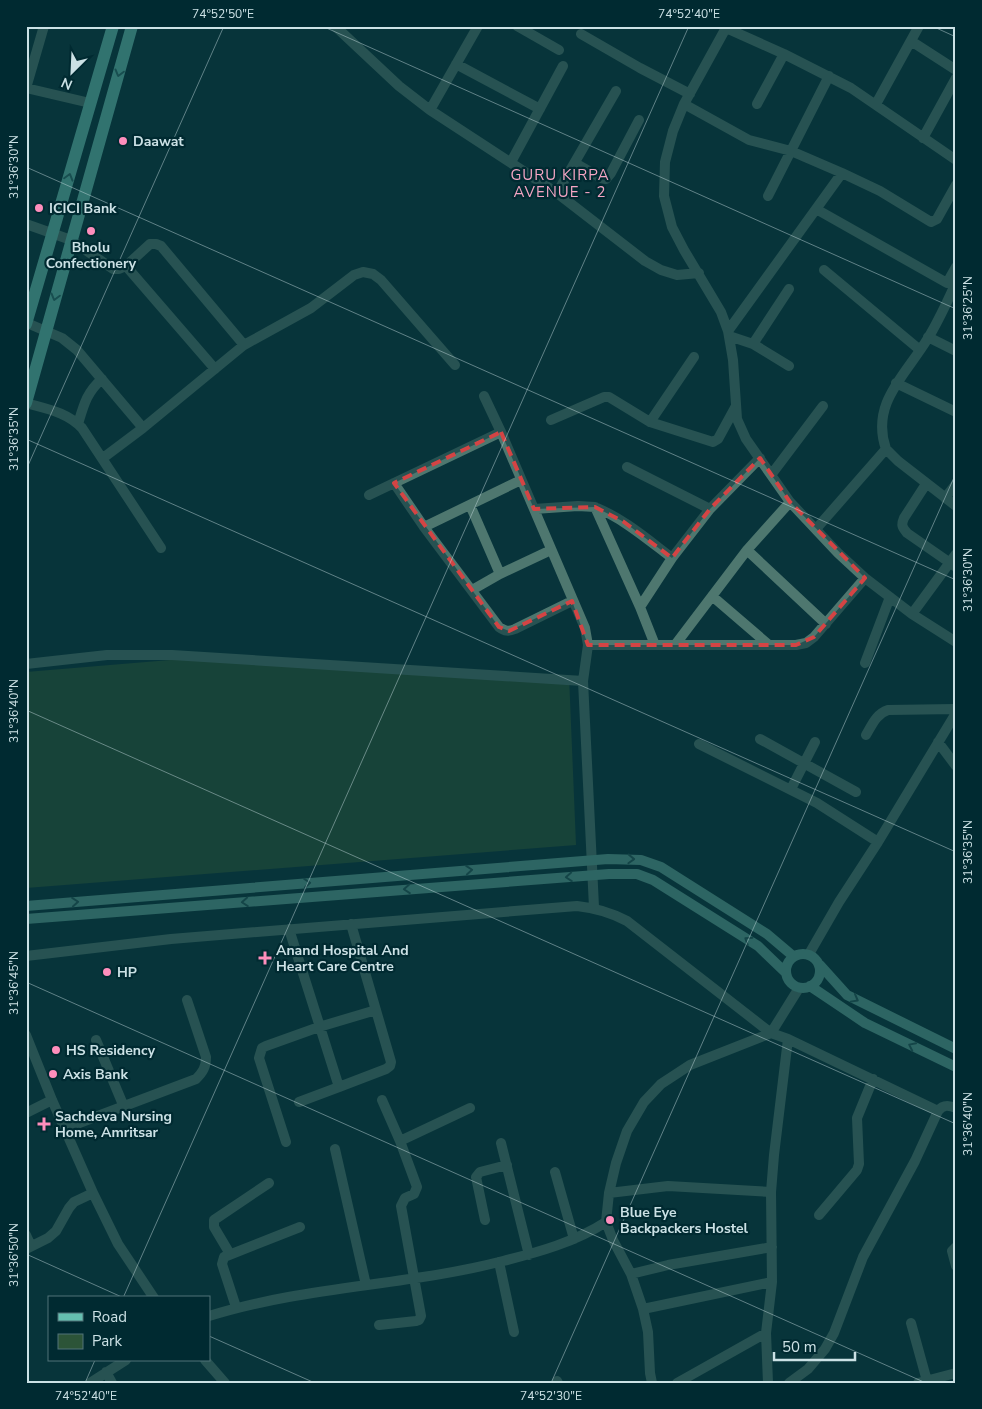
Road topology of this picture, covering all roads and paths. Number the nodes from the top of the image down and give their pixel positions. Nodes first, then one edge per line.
1 (44, 26) edge
2 (113, 26) edge
3 (132, 26) edge
4 (335, 26) edge
5 (478, 26) edge
6 (517, 26) edge
7 (919, 26) edge
8 (726, 27) edge
9 (581, 34) dead end
10 (911, 41) junction
11 (559, 50) dead end
12 (784, 54) junction
13 (456, 64) junction
14 (562, 66) dead end
15 (956, 70) edge
16 (830, 76) junction
17 (956, 78) edge
18 (616, 91) dead end
19 (690, 94) junction
20 (90, 103) junction
21 (684, 104) junction
22 (757, 104) dead end
23 (876, 104) junction
24 (540, 109) junction
25 (430, 110) junction
26 (640, 120) dead end
27 (924, 138) junction
28 (791, 151) junction
29 (956, 160) edge
30 (511, 162) junction
31 (575, 163) junction
32 (842, 173) junction
33 (955, 188) edge
34 (557, 193) junction
35 (768, 196) dead end
36 (816, 209) junction
37 (26, 224) edge
38 (52, 234) junction
39 (71, 240) junction
40 (126, 266) junction
41 (956, 267) edge
42 (824, 270) dead end
43 (699, 273) junction
44 (952, 286) edge
45 (789, 289) dead end
46 (26, 324) edge
47 (46, 330) junction
48 (728, 334) junction
49 (928, 338) junction
50 (753, 344) junction
51 (244, 345) junction
52 (920, 350) junction
53 (956, 351) edge
54 (694, 358) dead end
55 (455, 366) dead end
56 (789, 366) dead end
57 (215, 369) junction
58 (102, 379) junction
59 (896, 383) junction
60 (484, 396) dead end
61 (26, 403) edge
62 (736, 406) junction
63 (822, 406) dead end
64 (956, 412) edge
65 (551, 420) dead end
66 (650, 422) junction
67 (78, 424) junction
68 (143, 428) junction
69 (501, 432) junction
70 (886, 449) junction
71 (103, 458) junction
72 (760, 458) junction
73 (627, 467) dead end
74 (771, 475) junction
75 (521, 480) junction
76 (394, 483) junction
77 (926, 484) junction
78 (956, 484) edge
79 (369, 495) dead end
80 (945, 498) junction
81 (790, 502) junction
82 (470, 505) junction
83 (956, 506) edge
84 (595, 507) junction
85 (710, 509) junction
86 (534, 510) junction
87 (424, 528) junction
88 (816, 530) junction
89 (161, 548) dead end
90 (551, 550) junction
91 (747, 550) junction
92 (672, 558) junction
93 (954, 561) edge
94 (500, 574) junction
95 (865, 578) junction
96 (472, 590) junction
97 (712, 596) junction
98 (890, 597) junction
99 (572, 600) junction
100 (640, 607) junction
101 (912, 614) junction
102 (826, 624) junction
103 (956, 642) edge
104 (588, 644) junction
105 (655, 645) junction
106 (675, 645) junction
107 (769, 645) junction
108 (865, 663) dead end
109 (26, 664) edge
110 (583, 680) junction
111 (956, 709) edge
112 (956, 713) edge
113 (866, 735) dead end
114 (760, 739) dead end
115 (815, 742) dead end
116 (938, 742) junction
117 (700, 744) dead end
118 (805, 763) junction
119 (956, 766) edge
120 (792, 789) junction
121 (856, 792) dead end
122 (878, 842) junction
123 (591, 860) junction
124 (593, 875) junction
125 (26, 906) edge
126 (594, 907) junction
127 (26, 919) edge
128 (350, 924) junction
129 (288, 929) junction
130 (810, 954) junction
131 (26, 956) edge
132 (793, 956) junction
133 (820, 965) junction
134 (785, 972) junction
135 (810, 986) junction
136 (798, 988) junction
137 (188, 1000) dead end
138 (376, 1010) junction
139 (319, 1027) junction
140 (771, 1033) junction
141 (26, 1035) edge
142 (788, 1038) junction
143 (96, 1040) dead end
144 (956, 1049) edge
145 (956, 1067) edge
146 (873, 1079) junction
147 (339, 1087) junction
148 (52, 1100) junction
149 (382, 1100) dead end
150 (299, 1102) dead end
151 (124, 1107) junction
152 (470, 1108) dead end
153 (956, 1108) edge
154 (938, 1111) junction
155 (26, 1113) edge
156 (66, 1128) junction
157 (400, 1141) junction
158 (286, 1142) dead end
159 (501, 1143) dead end
160 (335, 1149) dead end
161 (507, 1165) junction
162 (556, 1172) dead end
163 (269, 1183) dead end
164 (93, 1192) junction
165 (771, 1192) junction
166 (609, 1193) junction
167 (819, 1215) dead end
168 (485, 1220) dead end
169 (606, 1222) junction
170 (300, 1227) dead end
171 (26, 1235) edge
172 (574, 1239) junction
173 (29, 1247) edge
174 (772, 1247) junction
175 (956, 1247) edge
176 (230, 1254) junction
177 (529, 1255) junction
178 (499, 1262) junction
179 (956, 1266) edge
180 (631, 1274) junction
181 (414, 1279) junction
182 (772, 1282) junction
183 (366, 1285) junction
184 (153, 1296) edge
185 (236, 1308) junction
186 (643, 1308) junction
187 (210, 1316) edge
188 (911, 1323) dead end
189 (379, 1325) dead end
190 (514, 1332) dead end
191 (766, 1333) junction
192 (123, 1362) edge
193 (207, 1362) edge
194 (106, 1372) junction
195 (956, 1373) edge
196 (651, 1382) edge
197 (922, 1382) edge
198 (90, 1383) edge
199 (112, 1383) edge
200 (225, 1383) edge
201 (677, 1383) edge
202 (768, 1383) edge
203 (789, 1383) edge

1 - 20 street
2 - 20 main road
3 -> 39 main road
4 - 25 street
5 - 13 street
6 - 11 street
7 - 10 street
8 - 12 street
8 - 19 street
9 - 19 street
10 - 15 street
10 - 23 street
12 - 16 street
12 - 22 street
13 - 24 street
13 - 25 street
14 - 24 street
16 - 23 street
16 - 28 street
17 - 27 street
18 - 31 street
19 - 21 street
38 -> 20 main road
21 - 28 street
21 - 43 street
23 - 27 street
24 - 30 street
25 - 30 street
26 - 31 street
27 - 29 street
28 - 32 street
28 - 35 street
30 - 34 street
31 - 34 street
32 - 33 street
32 - 36 street
34 - 43 street
36 - 44 street
36 - 48 street
37 - 38 street
38 - 39 street
38 - 46 main road
39 - 40 street
39 -> 47 main road
40 - 51 street
40 - 57 street
41 - 44 street
42 - 52 street
43 - 48 street
44 - 49 street
45 - 50 street
46 - 47 street
47 - 58 street
47 - 61 main road
48 - 50 street
48 - 62 street
49 - 52 street
49 - 53 street
50 - 56 street
51 - 55 street
51 - 57 street
52 - 59 street
54 - 66 street
57 - 68 street
58 - 67 street
58 - 68 street
59 - 64 street
59 - 70 street
60 - 69 street
61 - 67 street
62 - 66 street
62 - 72 street
63 - 74 street
65 - 66 street
67 - 71 street
68 - 71 street
69 - 75 street
69 - 76 street
70 - 77 street
70 - 88 street
71 - 89 street
72 - 74 street
72 - 85 street
73 - 85 street
74 - 81 street
75 - 82 street
75 - 86 street
76 - 79 street
76 - 87 street
77 - 80 street
77 - 93 street
78 - 80 street
80 - 83 street
81 - 88 street
81 - 91 street
82 - 87 street
82 - 94 street
84 - 86 street
84 - 92 street
84 - 100 street
85 - 92 street
86 - 90 street
87 - 96 street
88 - 95 street
90 - 94 street
90 - 99 street
91 - 97 street
91 - 102 street
92 - 100 street
93 - 101 street
94 - 96 street
95 - 98 street
95 - 102 street
96 - 99 street
97 - 106 street
97 - 107 street
98 - 101 street
98 - 108 street
99 - 104 street
100 - 105 street
101 - 103 street
102 - 107 street
104 - 105 street
104 - 110 street
105 - 106 street
106 - 107 street
109 - 110 street
110 - 123 street
111 - 113 street
112 - 116 street
114 - 118 street
115 - 118 street
116 - 119 street
116 - 122 street
117 - 120 street
118 - 120 street
118 - 121 street
120 - 122 street
122 - 130 street
123 - 124 street
125 -> 123 main road
123 -> 132 main road
124 - 126 street
124 -> 127 main road
134 -> 124 main road
126 - 128 street
126 - 140 street
128 - 129 street
128 - 138 street
129 - 131 street
129 - 139 street
130 - 132 main road
130 - 133 main road
132 - 134 main road
133 - 135 main road
133 -> 144 main road
134 - 136 main road
135 - 136 main road
145 -> 135 main road
136 - 140 street
137 - 151 street
138 - 139 street
138 - 147 street
139 - 147 street
139 - 158 street
140 - 142 street
140 - 166 street
141 - 148 street
142 - 146 street
142 - 165 street
143 - 151 street
146 - 154 street
146 - 167 street
147 - 150 street
148 - 155 street
148 - 156 street
149 - 157 street
151 - 156 street
152 - 157 street
153 - 154 street
154 - 203 street
156 - 164 street
157 - 181 street
159 - 161 street
160 - 183 street
161 - 168 street
161 - 177 street
162 - 172 street
163 - 176 street
164 - 173 street
164 - 184 street
165 - 166 street
165 - 174 street
166 - 169 street
169 - 172 street
169 - 180 street
170 - 176 street
171 - 173 street
172 - 177 street
174 - 180 street
174 - 182 street
175 - 179 street
176 - 185 street
177 - 178 street
178 - 181 street
178 - 190 street
180 - 186 street
181 - 183 street
181 - 189 street
182 - 186 street
182 - 191 street
183 - 185 street
185 - 187 street
186 - 196 street
188 - 197 street
191 - 201 street
191 - 202 street
192 - 194 street
193 - 200 street
194 - 198 street
194 - 199 street
195 - 197 street

